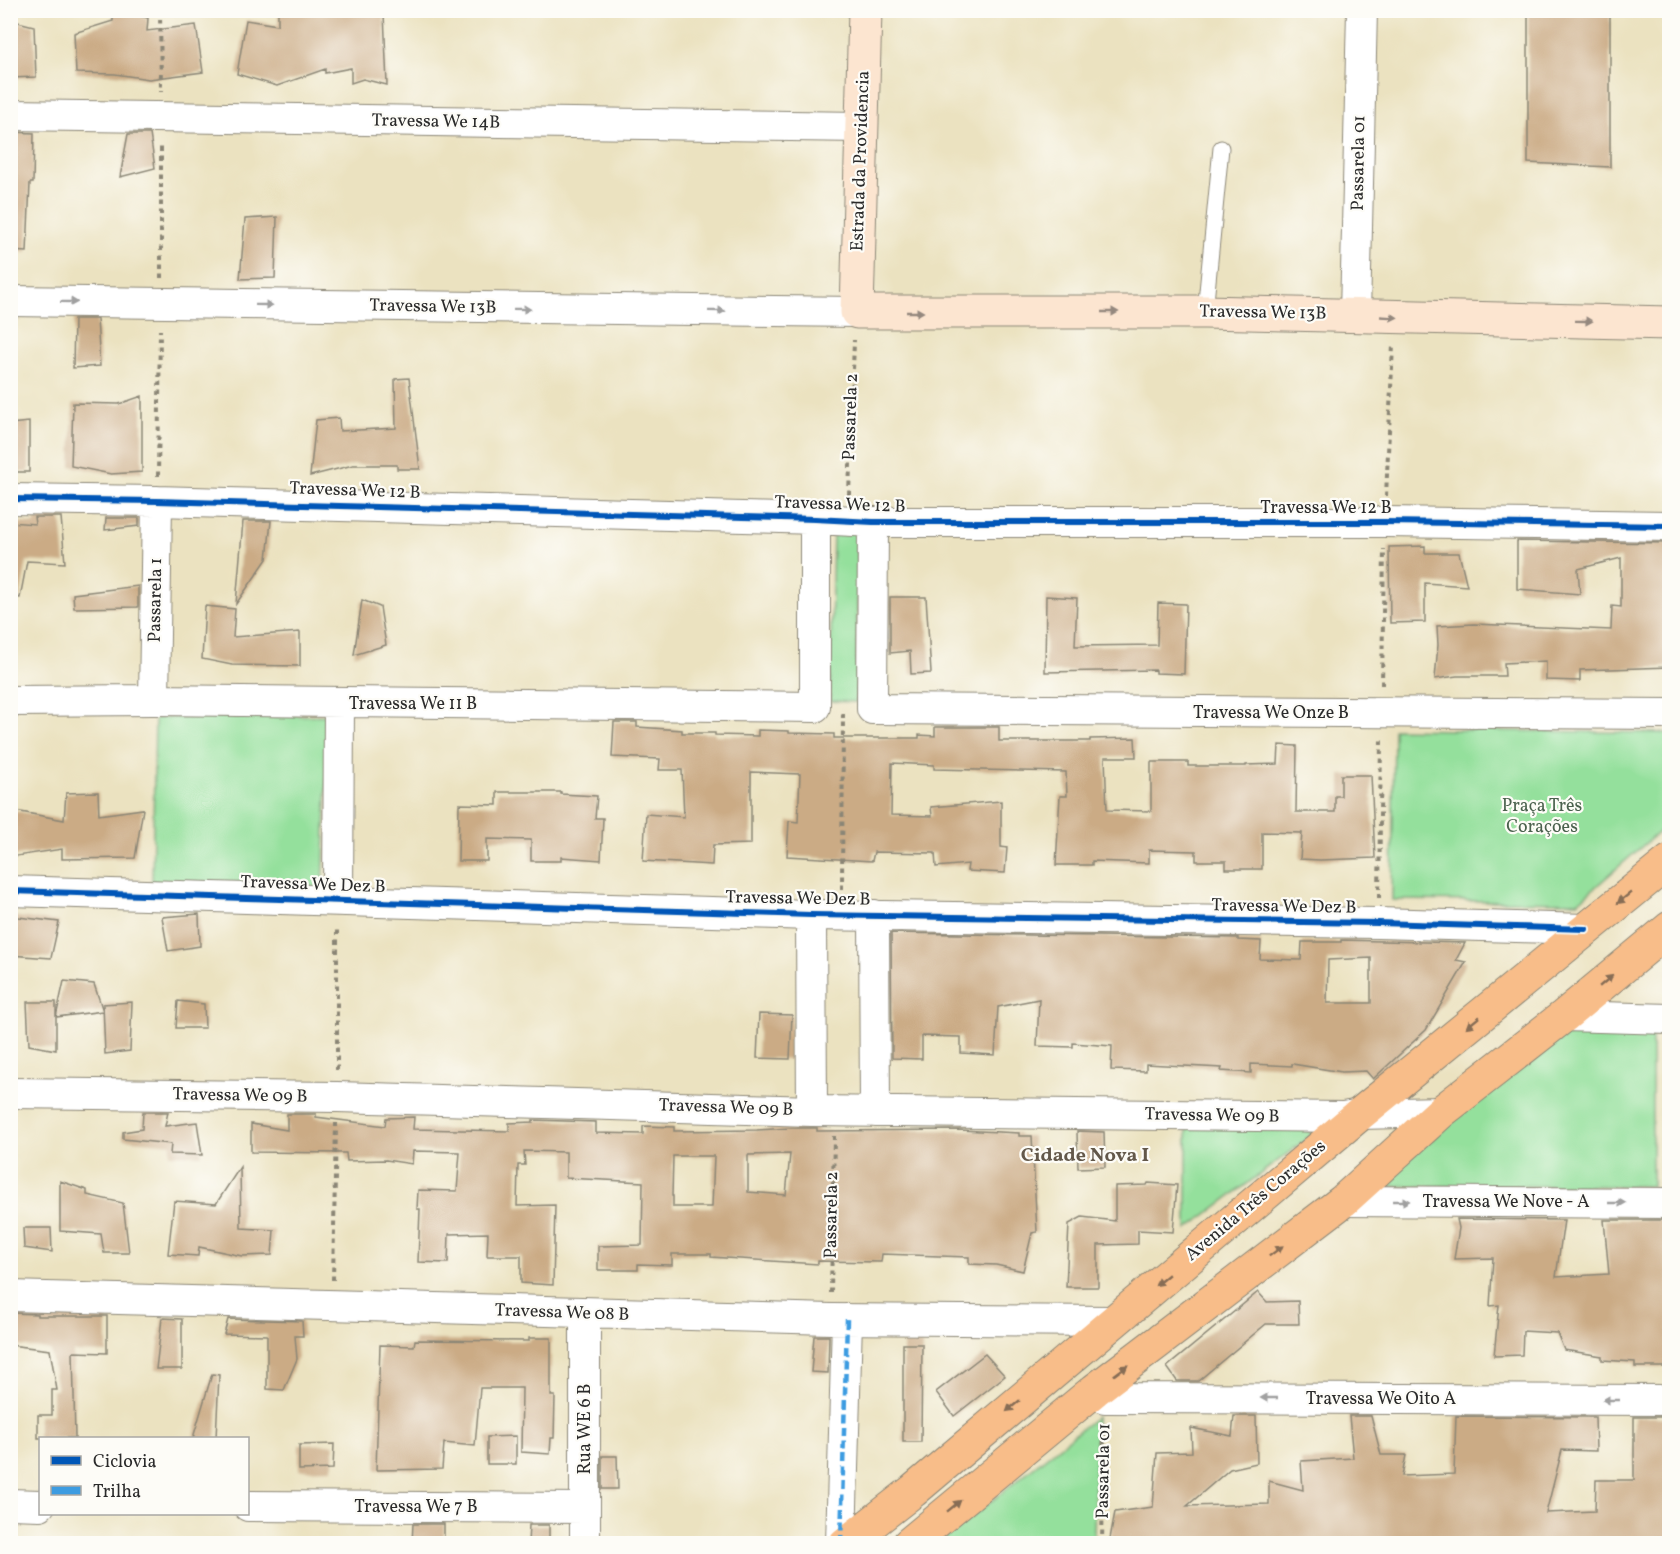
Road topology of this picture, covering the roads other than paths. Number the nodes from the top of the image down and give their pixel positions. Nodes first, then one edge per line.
1 (865, 10) edge
2 (1362, 10) edge
3 (10, 115) edge
4 (862, 127) junction
5 (1221, 148) dead end
6 (10, 301) edge
7 (856, 312) junction
8 (1205, 312) junction
9 (1355, 315) junction
10 (1670, 323) edge
11 (10, 500) edge
12 (157, 501) junction
13 (815, 519) junction
14 (860, 522) junction
15 (1670, 526) edge
16 (154, 700) junction
17 (10, 701) edge
18 (339, 704) junction
19 (843, 709) junction
20 (1670, 714) edge
21 (1670, 861) edge
22 (10, 891) edge
23 (338, 900) junction
24 (811, 915) junction
25 (874, 915) junction
26 (1670, 928) edge
27 (1586, 929) junction
28 (1564, 1016) junction
29 (1670, 1019) edge
30 (10, 1093) edge
31 (823, 1111) junction
32 (874, 1112) junction
33 (1441, 1112) junction
34 (1360, 1114) junction
35 (1342, 1201) junction
36 (1670, 1203) edge
37 (10, 1296) edge
38 (585, 1314) junction
39 (839, 1319) junction
40 (1113, 1321) junction
41 (1100, 1394) junction
42 (1670, 1400) edge
43 (10, 1504) edge
44 (39, 1504) edge
45 (249, 1506) edge
46 (585, 1509) junction
47 (585, 1544) edge
48 (843, 1544) edge
49 (909, 1544) edge

1 - 4 main road, Estrada da Providencia
2 - 9 street, Passarela 01
3 - 4 street, Travessa We 14B
4 - 7 main road, Estrada da Providencia
5 - 8 lane
6 -> 7 street, Travessa We 13B
7 -> 8 main road, Travessa We 13B
8 - 9 main road, Travessa We 13B
9 -> 10 main road, Travessa We 13B
11 - 12 street, Travessa We 12 B
12 - 13 street, Travessa We 12 B
12 - 16 street, Passarela 1
13 - 14 street, Travessa We 12 B
13 - 19 street
14 - 15 street, Travessa We 12 B
14 - 19 street
16 - 17 street, Travessa We 11 B
16 - 18 street, Travessa We 11 B
18 - 19 street, Travessa We 11 B
18 - 23 street
19 - 20 street, Travessa We Onze B
21 -> 27 main road, Avenida Três Corações
22 - 23 street, Travessa We Dez B
23 - 24 street, Travessa We Dez B
24 - 25 street, Travessa We Dez B
24 - 31 street
25 - 27 street, Travessa We Dez B
25 - 32 street
28 -> 26 main road
27 -> 34 main road, Avenida Três Corações
28 - 29 street
28 - 33 main road
30 - 31 street, Travessa We 09 B
31 - 32 street, Travessa We 09 B
32 - 34 street, Travessa We 09 B
33 - 34 street, Travessa We 09 B
33 - 35 main road
34 -> 40 main road, Avenida Três Corações
35 -> 36 street, Travessa We Nove - A
41 -> 35 main road
37 - 38 street, Travessa We 08 B
38 - 39 street, Travessa We 08 B
38 - 46 street, Rua WE 6 B
39 - 40 street, Travessa We 08 B
39 - 48 street
40 -> 48 main road, Avenida Três Corações
42 -> 41 street, Travessa We Oito A
49 -> 41 main road
43 - 44 street
45 - 46 street, Travessa We 7 B
46 - 47 street, Rua WE 6 B

